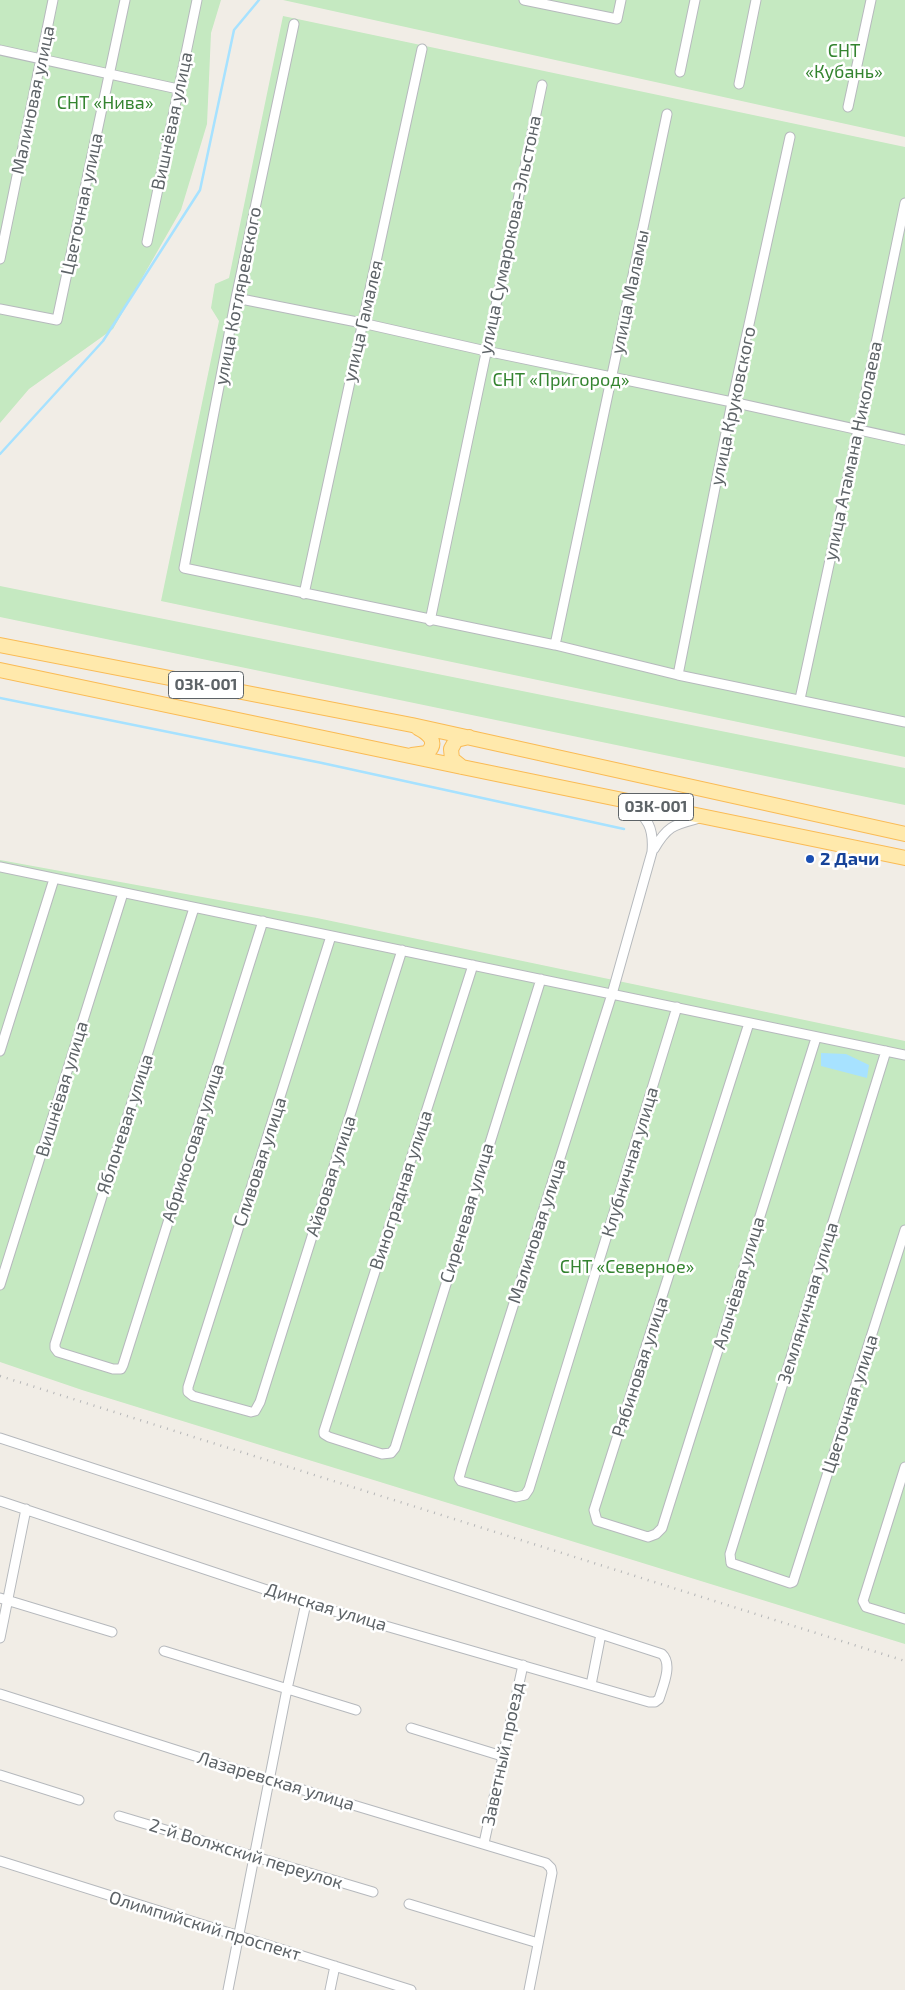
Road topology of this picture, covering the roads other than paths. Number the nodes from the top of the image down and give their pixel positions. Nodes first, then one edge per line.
1 (53, 0) edge
2 (124, 0) edge
3 (197, 0) edge
4 (524, 0) edge
5 (621, 0) edge
6 (695, 0) edge
7 (756, 0) edge
8 (870, 0) edge
9 (294, 24) dead end
10 (422, 49) dead end
11 (0, 50) edge
12 (41, 59) junction
13 (680, 72) dead end
14 (109, 75) junction
15 (542, 84) dead end
16 (739, 84) dead end
17 (178, 90) junction
18 (848, 107) dead end
19 (667, 114) dead end
20 (790, 137) dead end
21 (905, 202) edge
22 (147, 242) dead end
23 (0, 259) edge
24 (236, 298) junction
25 (0, 309) edge
26 (362, 323) junction
27 (486, 351) junction
28 (612, 377) junction
29 (732, 402) junction
30 (858, 430) junction
31 (905, 440) edge
32 (304, 594) junction
33 (430, 621) junction
34 (0, 645) edge
35 (555, 645) junction
36 (0, 670) edge
37 (678, 675) junction
38 (800, 699) junction
39 (905, 722) edge
40 (412, 725) junction
41 (469, 737) junction
42 (407, 755) junction
43 (462, 767) junction
44 (622, 800) junction
45 (704, 817) junction
46 (905, 834) edge
47 (652, 852) junction
48 (905, 858) edge
49 (0, 867) edge
50 (54, 879) junction
51 (123, 893) junction
52 (194, 908) junction
53 (264, 921) junction
54 (331, 936) junction
55 (402, 950) junction
56 (473, 965) junction
57 (541, 979) junction
58 (612, 994) junction
59 (677, 1007) junction
60 (748, 1023) junction
61 (816, 1038) junction
62 (0, 1051) edge
63 (886, 1052) junction
64 (905, 1055) edge
65 (905, 1230) edge
66 (0, 1285) edge
67 (123, 1365) joint
68 (260, 1402) joint
69 (0, 1438) edge
70 (395, 1448) joint
71 (905, 1467) edge
72 (529, 1489) joint
73 (0, 1501) edge
74 (26, 1509) junction
75 (662, 1528) joint
76 (795, 1578) joint
77 (4, 1599) edge
78 (306, 1603) junction
79 (905, 1619) edge
80 (112, 1632) dead end
81 (601, 1634) junction
82 (0, 1638) edge
83 (164, 1651) dead end
84 (523, 1665) junction
85 (590, 1685) junction
86 (287, 1689) junction
87 (0, 1694) edge
88 (356, 1710) dead end
89 (411, 1728) dead end
90 (502, 1756) junction
91 (0, 1775) edge
92 (270, 1780) junction
93 (79, 1800) dead end
94 (119, 1816) dead end
95 (484, 1843) junction
96 (255, 1856) junction
97 (0, 1861) edge
98 (373, 1892) dead end
99 (409, 1904) dead end
100 (239, 1936) junction
101 (538, 1943) junction
102 (335, 1966) junction
103 (228, 1990) edge
104 (330, 1990) edge
105 (411, 1990) edge
106 (529, 1990) edge

1 - 12 street, Малиновая улица
2 - 14 street, Цветочная улица
3 - 17 street, Вишнёвая улица
4 - 5 street
6 - 13 street
7 - 16 street
8 - 18 street
9 - 24 street, улица Котляревского
10 - 26 street, улица Гамалея
11 - 12 street
12 - 14 street
12 - 23 street, Малиновая улица
14 - 17 street
14 - 25 street, Цветочная улица
15 - 27 street, улица Сумарокова-Эльстона
17 - 22 street, Вишнёвая улица
19 - 28 street, улица Маламы
20 - 29 street, улица Круковского
21 - 30 street, улица Атамана Николаева
24 - 26 street
24 - 32 street, улица Котляревского
26 - 27 street
26 - 32 street, улица Гамалея
27 - 28 street
27 - 33 street, улица Сумарокова-Эльстона
28 - 29 street
28 - 35 street, улица Маламы
29 - 30 street
29 - 37 street, улица Круковского
30 - 31 street
30 - 38 street, улица Атамана Николаева
32 - 33 street
33 - 35 street
34 - 40 main road, 03К-001
35 - 37 street
36 - 42 main road, 03К-001
37 - 38 street
38 - 39 street
40 - 41 main road, 03К-001
40 - 42 main road, 03К-001
41 - 43 main road
41 - 46 main road, 03К-001
42 - 43 main road, 03К-001
43 - 44 main road, 03К-001
44 - 45 main road, 03К-001
44 - 47 street
45 - 47 street
45 - 48 main road, 03К-001
47 - 58 street, Малиновая улица
49 - 50 street
50 - 51 street
50 - 62 street
51 - 52 street
51 - 66 street, Вишнёвая улица
52 - 53 street
52 - 67 street, Яблоневая улица
53 - 54 street
53 - 67 street, Абрикосовая улица
54 - 55 street
54 - 68 street, Сливовая улица
55 - 56 street
55 - 68 street, Айвовая улица
56 - 57 street
56 - 70 street, Виноградная улица
57 - 58 street
57 - 70 street, Сиреневая улица
58 - 59 street
58 - 72 street, Малиновая улица
59 - 60 street
59 - 72 street, Клубничная улица
60 - 61 street
60 - 75 street, Рябиновая улица
61 - 63 street
61 - 75 street, Алычёвая улица
63 - 64 street
63 - 76 street, Земляничная улица
65 - 76 street, Цветочная улица
69 - 81 street
71 - 79 street
73 - 74 street, Динская улица
74 - 77 street
74 - 78 street, Динская улица
77 - 80 street
77 - 82 street
78 - 84 street, Динская улица
78 - 86 street
81 - 85 street
81 - 85 street, Динская улица
83 - 86 street
84 - 85 street, Динская улица
84 - 90 street, Заветный проезд
86 - 88 street
86 - 92 street
87 - 92 street, Лазаревская улица
89 - 90 street
90 - 95 street, Заветный проезд
91 - 93 street
92 - 95 street, Лазаревская улица
92 - 96 street
94 - 96 street, 2-й Волжский переулок
95 - 101 street, Лазаревская улица
96 - 98 street, 2-й Волжский переулок
96 - 100 street
97 - 100 street, Олимпийский проспект
99 - 101 street
100 - 102 street, Олимпийский проспект
100 - 103 street
101 - 106 street
102 - 104 street
102 - 105 street, Олимпийский проспект

